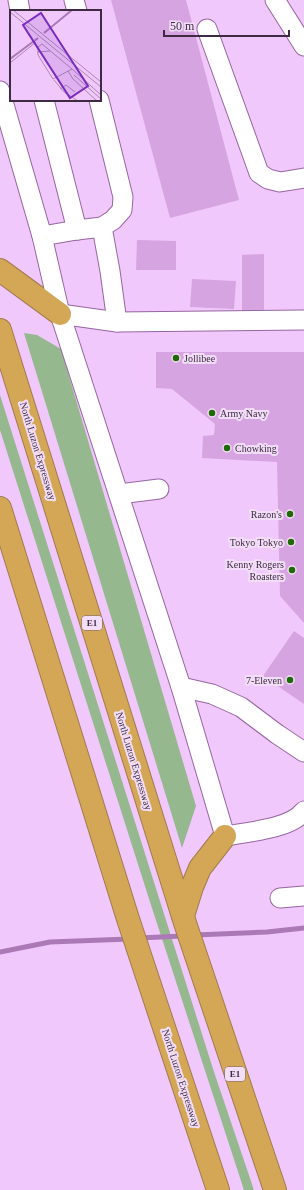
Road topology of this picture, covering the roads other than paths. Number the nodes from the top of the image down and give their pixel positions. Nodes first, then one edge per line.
1 (18, 0) edge
2 (74, 0) edge
3 (275, 0) edge
4 (20, 10) edge
5 (77, 10) edge
6 (207, 29) dead end
7 (304, 46) edge
8 (0, 91) edge
9 (44, 101) edge
10 (99, 101) edge
11 (304, 178) edge
12 (102, 227) junction
13 (77, 230) junction
14 (42, 236) junction
15 (0, 270) edge
16 (60, 314) junction
17 (304, 320) edge
18 (117, 322) junction
19 (0, 330) edge
20 (159, 489) dead end
21 (119, 494) junction
22 (0, 508) edge
23 (181, 687) junction
24 (304, 752) edge
25 (304, 812) edge
26 (225, 836) junction
27 (304, 896) edge
28 (280, 898) dead end
29 (184, 920) junction
30 (218, 1190) edge
31 (275, 1190) edge

1 - 4 street
2 - 5 street
3 - 7 street
6 - 11 street
8 - 14 street
9 - 13 street
10 - 12 street
12 - 13 street
12 - 18 street
13 - 14 street
14 - 16 street
15 - 16 highway
16 - 18 street
16 - 21 street
17 - 18 street
19 - 29 highway, North Luzon Expressway / E1
20 - 21 street
21 - 23 street
22 - 30 highway, North Luzon Expressway
23 - 24 street
23 - 26 street
25 - 26 street
26 - 29 highway
27 - 28 street
29 - 31 highway, North Luzon Expressway / E1

